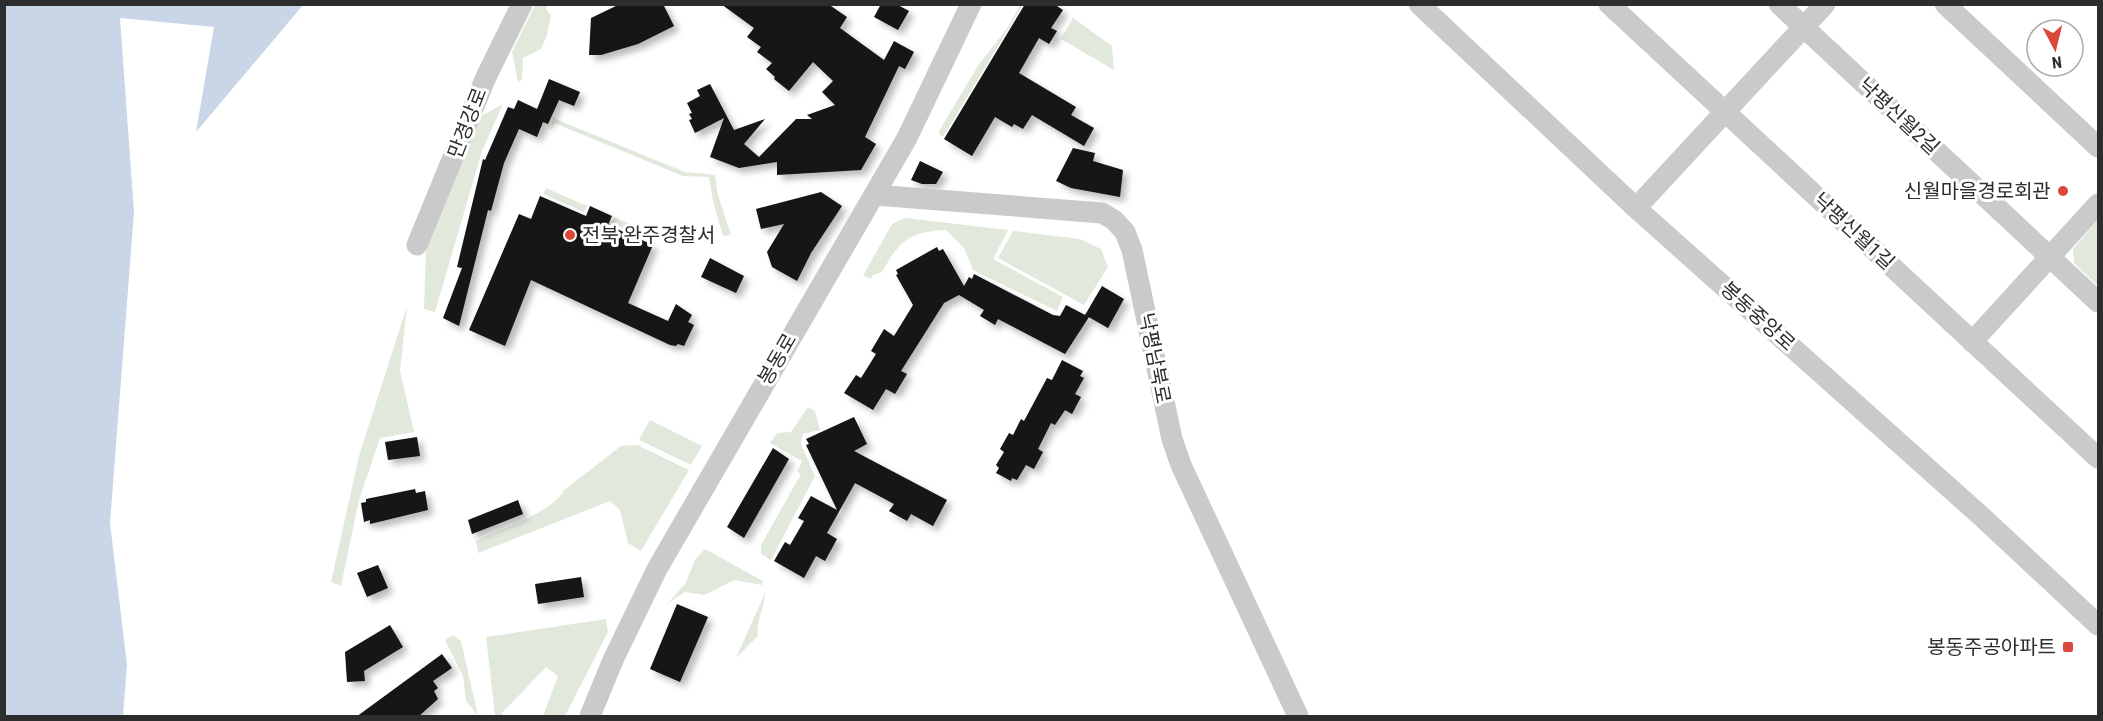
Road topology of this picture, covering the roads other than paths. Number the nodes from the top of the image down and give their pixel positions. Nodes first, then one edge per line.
1 (522, 4) edge
2 (971, 4) edge
3 (1419, 4) edge
4 (1609, 4) edge
5 (1779, 4) edge
6 (1825, 4) edge
7 (1944, 4) edge
8 (1804, 27) junction
9 (1726, 111) junction
10 (2098, 147) edge
11 (874, 195) junction
12 (2098, 204) edge
13 (1636, 208) junction
14 (417, 245) dead end
15 (2050, 257) junction
16 (2098, 302) edge
17 (1972, 342) junction
18 (2098, 458) edge
19 (2098, 626) edge
20 (590, 717) edge
21 (1298, 717) edge

1 - 14 street, 만경강로
2 - 11 street, 봉동로
3 - 13 street, 봉동중앙로
4 - 9 street, 낙평신월1길
5 - 8 street, 낙평신월2길
6 - 8 street
7 - 10 street
8 - 9 street
8 - 15 street, 낙평신월2길
9 - 13 street
9 - 17 street, 낙평신월1길
11 - 20 street, 봉동로
11 - 21 street, 낙평남북로
12 - 15 street
13 - 19 street, 봉동중앙로
15 - 16 street, 낙평신월2길
15 - 17 street
17 - 18 street, 낙평신월1길

